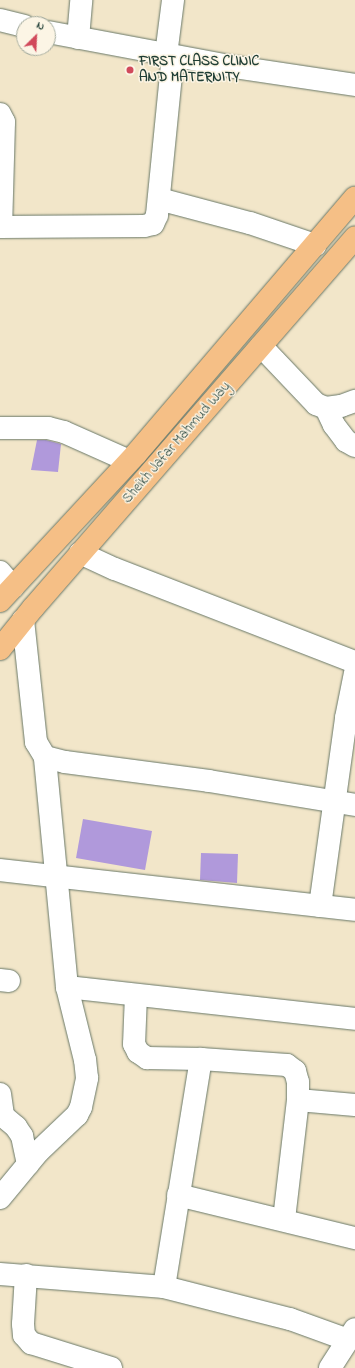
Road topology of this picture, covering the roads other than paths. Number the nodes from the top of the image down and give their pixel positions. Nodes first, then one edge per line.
1 (81, 0) edge
2 (173, 0) edge
3 (0, 20) edge
4 (16, 24) edge
5 (56, 34) edge
6 (78, 38) junction
7 (169, 55) junction
8 (355, 85) edge
9 (0, 114) edge
10 (355, 198) edge
11 (159, 199) junction
12 (0, 227) edge
13 (355, 237) edge
14 (315, 245) junction
15 (260, 346) junction
16 (355, 401) edge
17 (326, 408) junction
18 (0, 428) edge
19 (355, 446) edge
20 (129, 461) junction
21 (80, 553) junction
22 (4, 587) edge
23 (23, 620) junction
24 (0, 649) edge
25 (355, 662) edge
26 (355, 673) edge
27 (45, 757) junction
28 (334, 801) junction
29 (355, 805) edge
30 (0, 870) edge
31 (56, 876) junction
32 (320, 906) junction
33 (355, 910) edge
34 (67, 987) junction
35 (136, 995) junction
36 (355, 1019) edge
37 (201, 1059) junction
38 (0, 1094) edge
39 (298, 1100) junction
40 (355, 1105) edge
41 (28, 1164) junction
42 (178, 1195) junction
43 (0, 1198) edge
44 (284, 1220) junction
45 (355, 1238) edge
46 (0, 1274) edge
47 (26, 1275) junction
48 (164, 1287) junction
49 (351, 1334) edge
50 (66, 1361) edge
51 (111, 1368) edge
52 (330, 1368) edge

1 - 6 street
2 - 7 street
3 - 4 street
5 - 6 street
6 - 7 street
7 - 8 street
7 - 11 street
9 - 12 street
10 - 14 main road, Sheikh Jafar Mahmud Way
11 - 12 street
11 - 14 street
13 - 15 main road, Sheikh Jafar Mahmud Way
14 - 20 main road, Sheikh Jafar Mahmud Way
15 - 17 street
15 - 21 main road, Sheikh Jafar Mahmud Way
16 - 17 street
17 - 19 street
18 - 20 street
20 - 22 main road, Sheikh Jafar Mahmud Way
21 - 23 main road, Sheikh Jafar Mahmud Way
21 - 25 street
23 - 24 main road, Sheikh Jafar Mahmud Way
23 - 27 street
26 - 28 street
27 - 28 street
27 - 31 street
28 - 29 street
28 - 32 street
30 - 31 street
31 - 32 street
31 - 34 street
32 - 33 street
34 - 35 street
34 - 41 street
35 - 36 street
35 - 37 street
37 - 39 street
37 - 42 street
38 - 41 street
39 - 40 street
39 - 44 street
41 - 43 street
42 - 44 street
42 - 48 street
44 - 45 street
46 - 47 street
47 - 48 street
47 - 50 street
48 - 49 street
49 - 52 street
50 - 51 street

